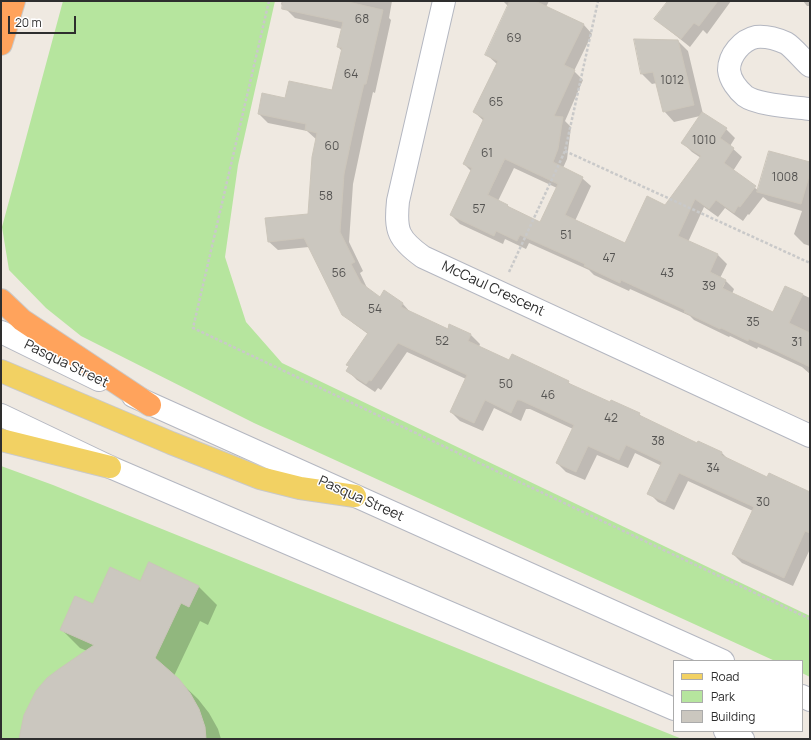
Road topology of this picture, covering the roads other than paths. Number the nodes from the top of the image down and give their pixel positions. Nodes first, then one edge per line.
1 (14, 1) edge
2 (444, 1) edge
3 (1, 44) edge
4 (810, 66) edge
5 (810, 109) edge
6 (1, 300) edge
7 (1, 332) edge
8 (1, 371) edge
9 (150, 405) junction
10 (1, 416) edge
11 (810, 436) edge
12 (1, 440) edge
13 (110, 467) junction
14 (354, 496) junction
15 (721, 660) edge
16 (673, 709) edge
17 (727, 732) edge
18 (743, 739) edge

1 - 3 highway
2 - 11 main road, McCaul Crescent
4 - 5 main road
6 - 9 highway
7 - 9 main road, Pasqua Street
8 - 14 main road
9 - 14 main road, Pasqua Street
10 - 13 main road
12 - 13 main road
13 - 16 main road
14 - 15 main road, Pasqua Street
17 - 18 main road

